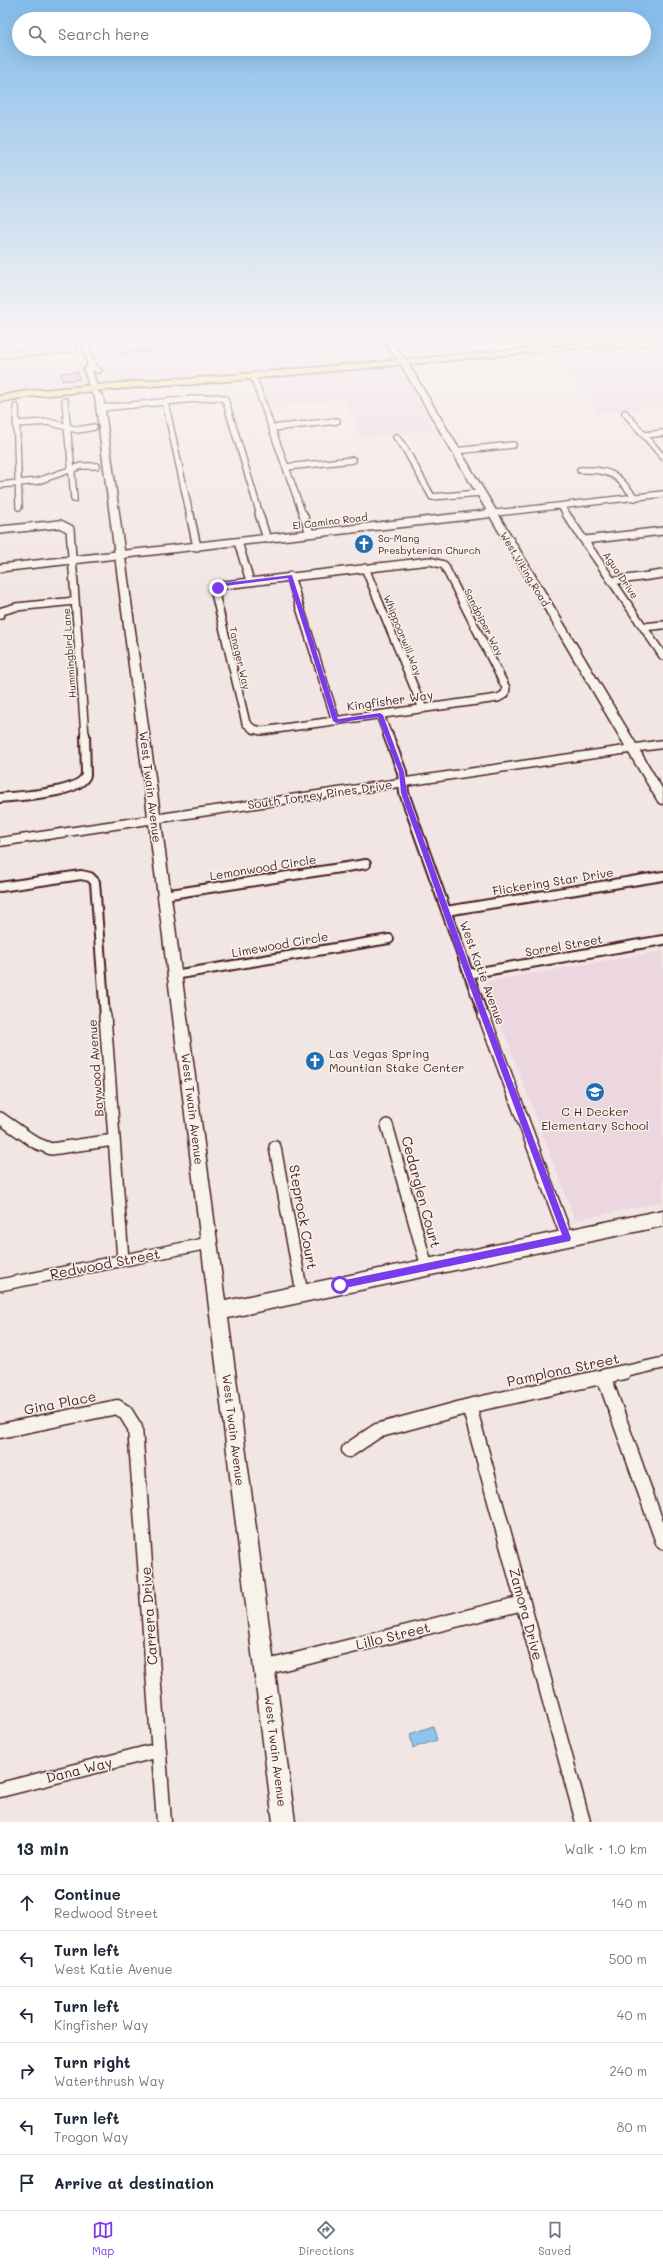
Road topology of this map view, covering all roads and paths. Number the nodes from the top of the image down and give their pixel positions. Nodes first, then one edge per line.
1 (16, 424) edge
2 (55, 424) edge
3 (68, 424) edge
4 (170, 424) edge
5 (234, 424) edge
6 (271, 424) edge
7 (309, 424) edge
8 (439, 424) edge
9 (635, 424) edge
10 (104, 426) joint
11 (68, 428) junction
12 (272, 428) junction
13 (663, 434) edge
14 (644, 435) junction
15 (396, 437) dead end
16 (513, 445) dead end
17 (455, 451) junction
18 (663, 457) edge
19 (353, 460) dead end
20 (109, 465) junction
21 (286, 467) junction
22 (75, 468) junction
23 (580, 470) dead end
24 (18, 483) junction
25 (0, 485) edge
26 (475, 493) junction
27 (663, 494) edge
28 (635, 498) junction
29 (74, 499) dead end
30 (562, 506) junction
31 (19, 507) dead end
32 (492, 513) junction
33 (0, 530) edge
34 (663, 531) edge
35 (310, 534) junction
36 (268, 539) junction
37 (585, 540) junction
38 (238, 542) junction
39 (197, 546) junction
40 (121, 555) junction
41 (73, 560) junction
42 (0, 568) edge
43 (365, 568) junction
44 (663, 574) edge
45 (290, 576) junction
46 (612, 581) junction
47 (250, 582) junction
48 (75, 600) junction
49 (1, 613) edge
50 (663, 625) edge
51 (643, 627) junction
52 (663, 656) edge
53 (505, 694) joint
54 (423, 709) junction
55 (380, 715) junction
56 (336, 721) junction
57 (253, 729) joint
58 (663, 744) edge
59 (632, 749) junction
60 (403, 783) junction
61 (0, 798) edge
62 (663, 800) edge
63 (154, 819) junction
64 (0, 842) edge
65 (366, 864) dead end
66 (663, 876) edge
67 (0, 887) edge
68 (164, 895) junction
69 (446, 911) junction
70 (389, 939) dead end
71 (663, 940) edge
72 (468, 974) junction
73 (174, 975) junction
74 (0, 1118) edge
75 (388, 1124) dead end
76 (114, 1140) junction
77 (275, 1147) dead end
78 (663, 1218) edge
79 (567, 1238) junction
80 (209, 1243) junction
81 (123, 1260) junction
82 (426, 1267) junction
83 (0, 1284) edge
84 (302, 1293) junction
85 (218, 1311) junction
86 (663, 1363) edge
87 (604, 1377) junction
88 (469, 1406) junction
89 (126, 1412) joint
90 (0, 1431) edge
91 (349, 1450) dead end
92 (663, 1542) edge
93 (523, 1603) junction
94 (264, 1668) junction
95 (159, 1750) junction
96 (0, 1790) edge
97 (164, 1822) edge
98 (284, 1822) edge
99 (583, 1822) edge

1 - 24 street
2 - 11 street
3 - 11 street
4 - 39 street
5 - 36 street
6 - 12 street
7 - 12 street
8 - 17 street, West Viking Road
9 - 14 street
10 - 11 street
10 - 20 street, West Twain Avenue
11 - 22 street
12 - 21 street
13 - 14 street
14 - 18 street
15 - 26 street
16 - 17 street
17 - 26 street, West Viking Road
19 - 21 street
20 - 22 street
20 - 40 street, West Twain Avenue
21 - 35 street
22 - 24 street
22 - 29 street
23 - 28 street
24 - 25 street
24 - 31 street
26 - 32 street, West Viking Road
27 - 28 street, El Camino Road
28 - 30 street, El Camino Road
30 - 32 street, El Camino Road
30 - 37 street, Agua Drive
32 - 35 street, El Camino Road
32 - 59 street, West Viking Road
33 - 41 street, Hummingbird Lane
34 - 37 street
35 - 36 street, El Camino Road
36 - 38 street, El Camino Road
37 - 46 street, Agua Drive
38 - 39 street, El Camino Road
38 - 47 street
39 - 40 street, El Camino Road
40 - 41 street, El Camino Road
40 - 63 street, West Twain Avenue
41 - 42 street, El Camino Road
41 - 48 street, Hummingbird Lane
43 - 45 street
43 - 53 street, Sandpiper Way
43 - 54 street, Whippoorwill Way
44 - 46 street
45 - 47 street
45 - 56 street
46 - 51 street, Agua Drive
47 - 57 street, Tanager Way
48 - 49 street
48 - 61 street, Hummingbird Lane
50 - 51 street
51 - 52 street, Agua Drive
53 - 54 street, Kingfisher Way
54 - 55 street, Kingfisher Way
55 - 56 street, Kingfisher Way
55 - 60 street, West Katie Avenue
56 - 57 street, Kingfisher Way
58 - 59 street, South Torrey Pines Drive
59 - 60 street, South Torrey Pines Drive
59 - 62 street, West Viking Road
60 - 63 street, South Torrey Pines Drive
60 - 69 street, West Katie Avenue
63 - 64 street, South Torrey Pines Drive
63 - 68 street, West Twain Avenue
65 - 68 street, Lemonwood Circle
66 - 69 street, Flickering Star Drive
67 - 76 street, Baywood Avenue
68 - 73 street, West Twain Avenue
69 - 72 street, West Katie Avenue
70 - 73 street, Limewood Circle
71 - 72 street, Sorrel Street
72 - 79 street, West Katie Avenue
73 - 80 street, West Twain Avenue
74 - 76 street
75 - 82 street, Cedarglen Court
76 - 81 street, Baywood Avenue
77 - 84 street, Steprock Court
78 - 79 street
79 - 82 street
80 - 81 street, Redwood Street
80 - 85 street, West Twain Avenue
81 - 83 street, Redwood Street
82 - 84 street
84 - 85 street
85 - 94 street, West Twain Avenue
86 - 87 street, Pamplona Street
87 - 88 street, Pamplona Street
87 - 92 street
88 - 91 street, Pamplona Street
88 - 93 street, Zamora Drive
89 - 90 street, Gina Place
89 - 95 street, Carrera Drive
93 - 94 street, Lillo Street
93 - 99 street, Zamora Drive
94 - 98 street, West Twain Avenue
95 - 96 street, Dana Way
95 - 97 street, Carrera Drive

